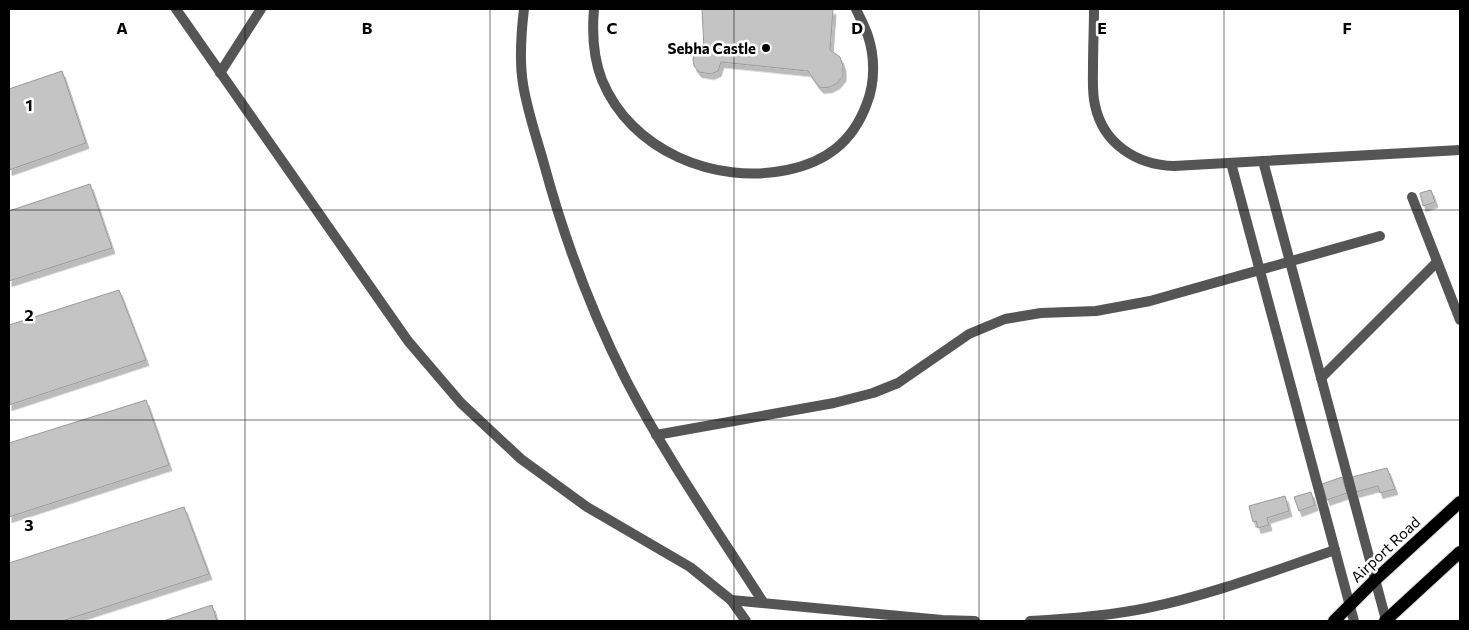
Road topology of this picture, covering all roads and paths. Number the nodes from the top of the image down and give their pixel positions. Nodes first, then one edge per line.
1 (176, 9) edge
2 (261, 9) edge
3 (524, 9) edge
4 (594, 9) edge
5 (856, 9) edge
6 (1094, 9) edge
7 (220, 73) junction
8 (1460, 150) edge
9 (1263, 161) junction
10 (1231, 163) junction
11 (1412, 197) dead end
12 (1380, 236) dead end
13 (1437, 262) junction
14 (1290, 263) junction
15 (1259, 270) junction
16 (1460, 320) edge
17 (1321, 378) junction
18 (656, 435) junction
19 (1460, 502) edge
20 (1335, 550) junction
21 (1460, 552) edge
22 (1375, 580) junction
23 (731, 600) junction
24 (763, 602) junction
25 (1350, 605) junction
26 (746, 621) edge
27 (975, 621) edge
28 (1030, 621) edge
29 (1334, 621) edge
30 (1354, 621) edge
31 (1385, 621) edge

1 - 7 lane
2 - 7 lane
3 - 18 lane
4 - 5 lane
6 - 10 lane
7 - 23 lane
8 - 9 lane
9 - 10 lane
9 - 14 lane
10 - 15 lane
11 - 13 lane
12 - 14 lane
13 - 16 lane
13 - 17 lane
14 - 15 lane
14 - 17 lane
15 - 18 lane
15 - 20 lane
17 - 22 lane
18 - 24 lane
19 - 22 main road, Airport Road
20 - 25 lane
20 - 28 lane
21 - 31 main road
22 - 25 main road, Airport Road
22 - 31 lane
23 - 24 lane
23 - 26 lane
24 - 27 lane
25 - 29 main road, Airport Road
25 - 30 lane

